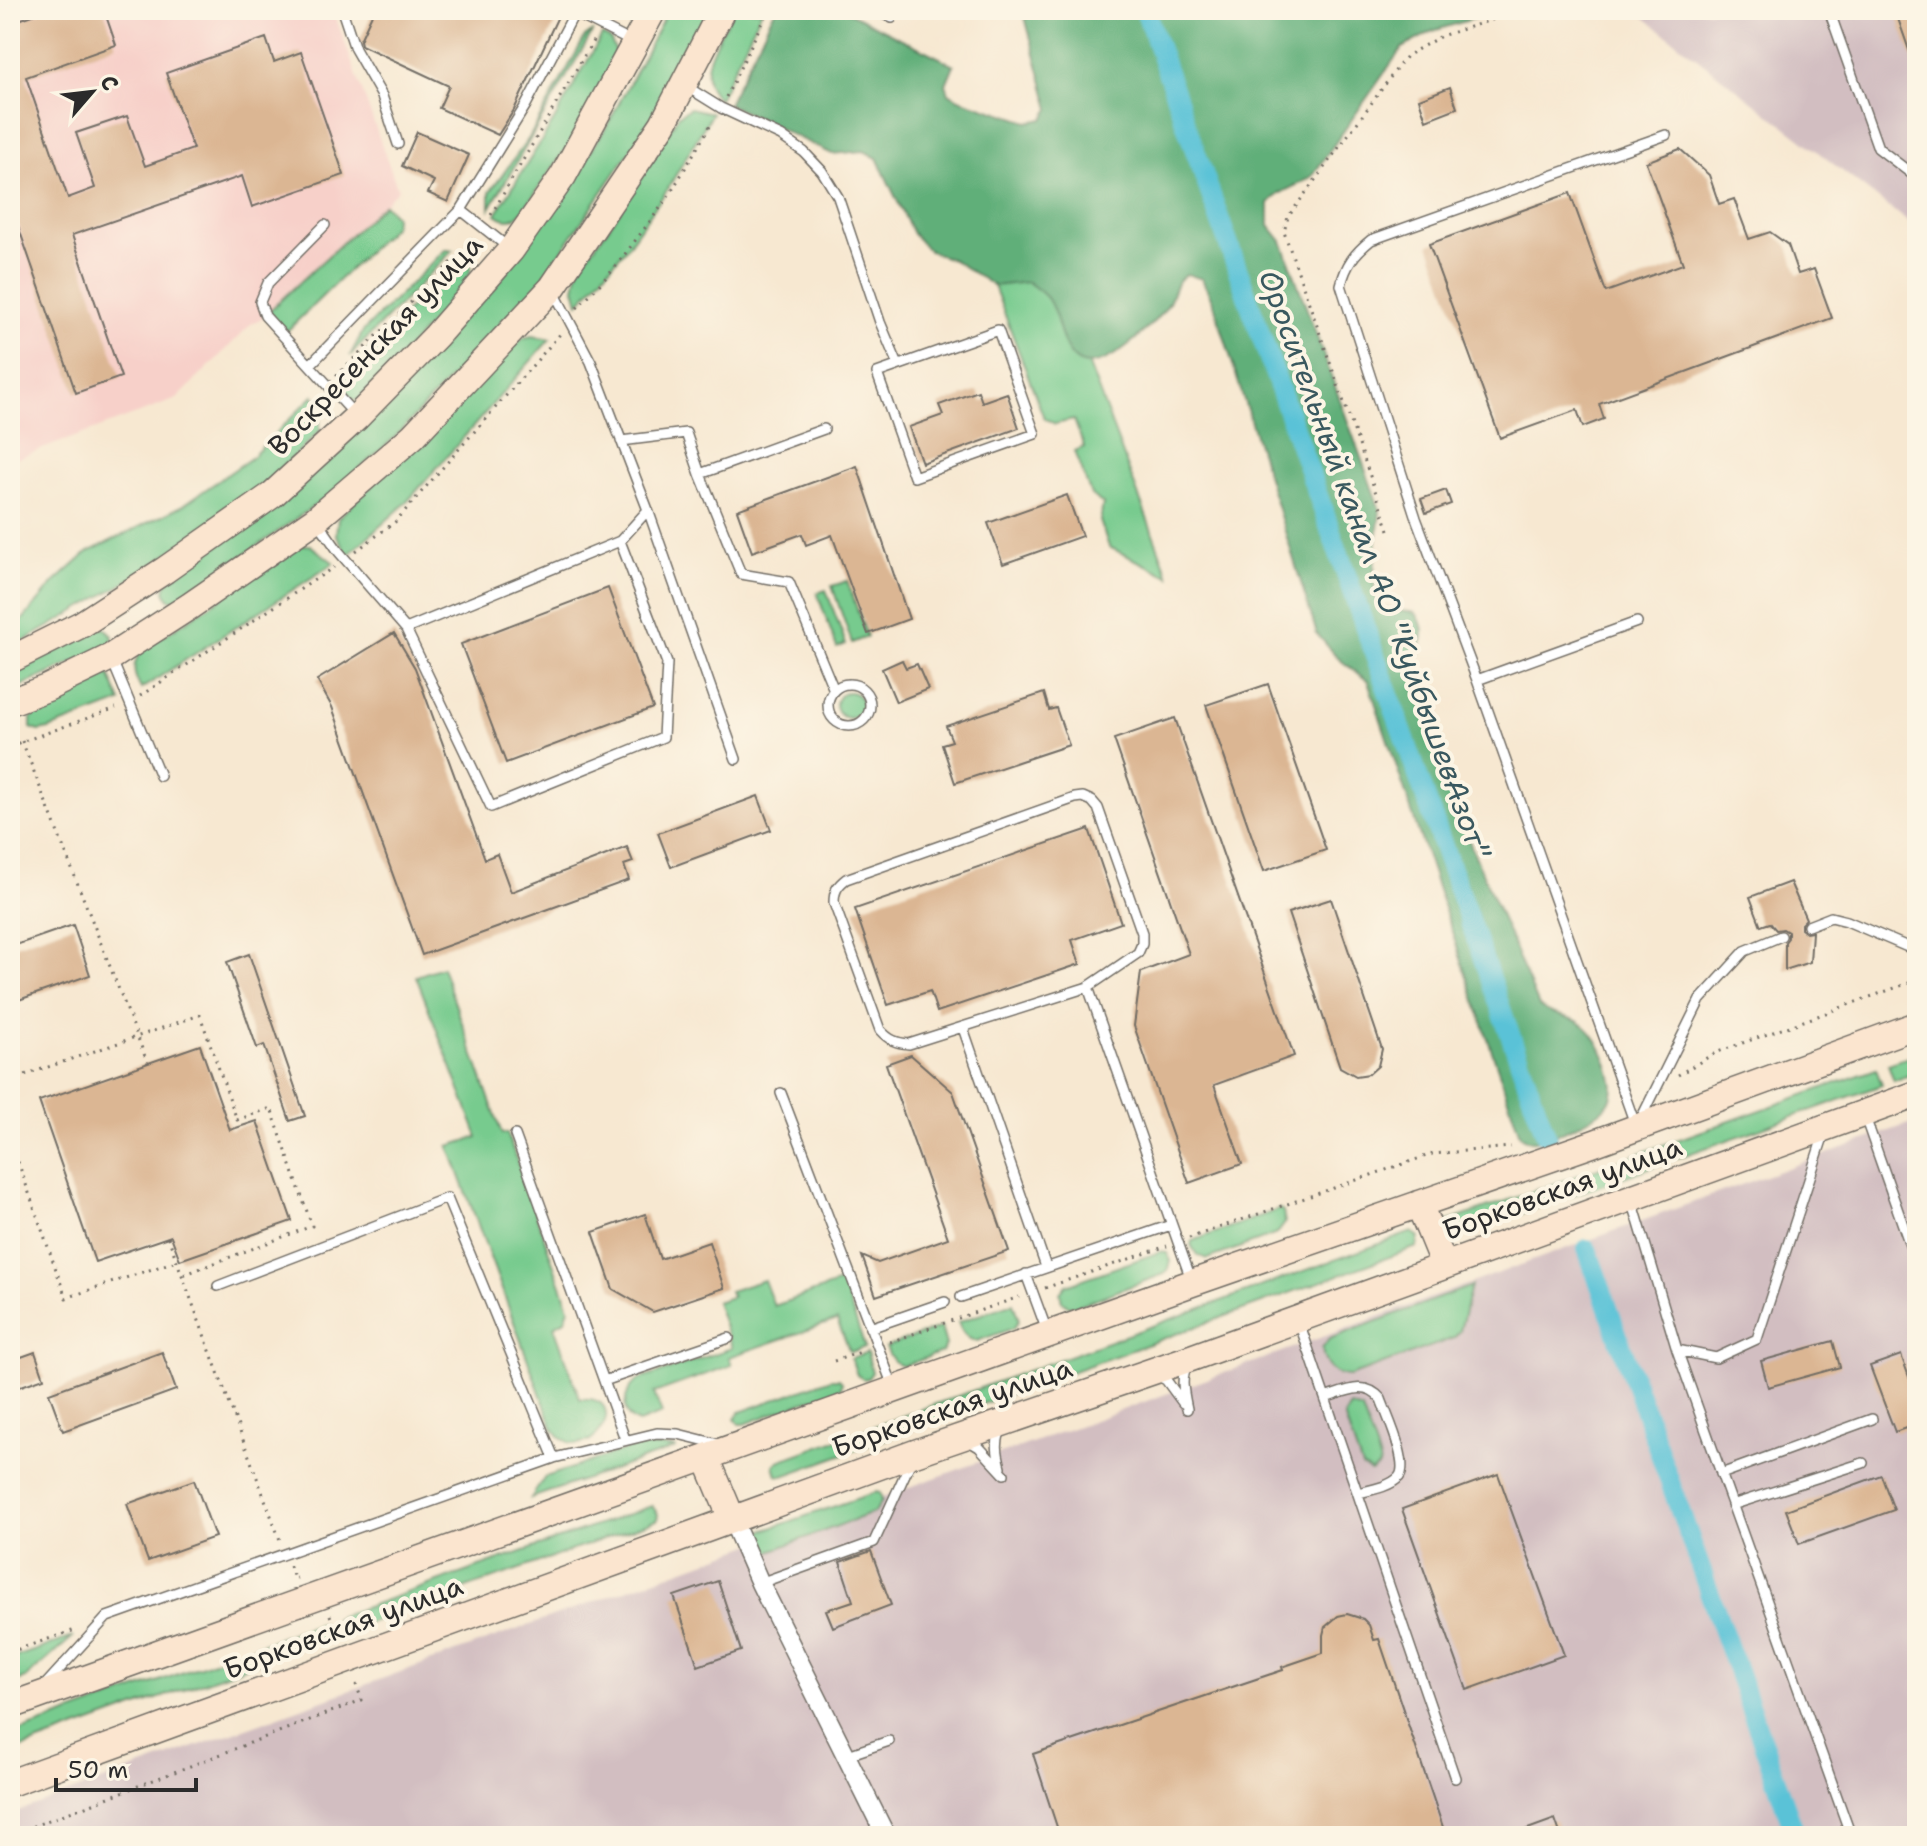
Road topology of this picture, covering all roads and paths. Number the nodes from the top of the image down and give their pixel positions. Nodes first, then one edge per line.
1 (342, 10) edge
2 (722, 10) edge
3 (768, 10) edge
4 (875, 10) edge
5 (1829, 10) edge
6 (575, 12) edge
7 (649, 13) edge
8 (892, 18) dead end
9 (637, 44) junction
10 (684, 85) junction
11 (721, 108) junction
12 (1666, 135) dead end
13 (398, 144) dead end
14 (1917, 178) edge
15 (461, 210) junction
16 (325, 225) dead end
17 (511, 250) junction
18 (552, 288) junction
19 (570, 319) junction
20 (310, 365) junction
21 (898, 365) junction
22 (357, 417) junction
23 (824, 429) dead end
24 (621, 441) junction
25 (700, 474) junction
26 (648, 510) junction
27 (316, 519) junction
28 (620, 541) junction
29 (346, 559) junction
30 (165, 570) junction
31 (190, 606) junction
32 (1637, 622) dead end
33 (82, 624) junction
34 (406, 629) junction
35 (111, 657) junction
36 (10, 660) edge
37 (1477, 680) junction
38 (834, 690) junction
39 (10, 702) edge
40 (130, 703) junction
41 (22, 741) junction
42 (10, 746) edge
43 (736, 759) dead end
44 (160, 776) dead end
45 (1808, 926) dead end
46 (1781, 936) dead end
47 (1917, 951) edge
48 (1917, 980) edge
49 (1088, 987) junction
50 (1917, 1025) edge
51 (963, 1028) junction
52 (137, 1036) junction
53 (148, 1064) dead end
54 (10, 1080) edge
55 (1656, 1088) junction
56 (781, 1093) dead end
57 (1917, 1094) edge
58 (1864, 1113) junction
59 (1636, 1127) junction
60 (1826, 1127) junction
61 (515, 1135) dead end
62 (10, 1139) edge
63 (1521, 1146) dead end
64 (1631, 1197) junction
65 (1419, 1204) junction
66 (1171, 1225) junction
67 (168, 1237) dead end
68 (1177, 1242) junction
69 (1914, 1250) edge
70 (178, 1261) junction
71 (1444, 1265) junction
72 (1917, 1265) edge
73 (1046, 1267) junction
74 (1026, 1274) junction
75 (183, 1275) junction
76 (1192, 1283) junction
77 (218, 1286) dead end
78 (1032, 1292) junction
79 (961, 1297) dead end
80 (945, 1302) dead end
81 (1298, 1319) junction
82 (870, 1328) junction
83 (1048, 1335) junction
84 (729, 1338) dead end
85 (877, 1346) junction
86 (1677, 1350) junction
87 (1191, 1358) junction
88 (834, 1361) dead end
89 (1151, 1372) junction
90 (604, 1381) junction
91 (894, 1390) junction
92 (1325, 1398) junction
93 (1011, 1419) junction
94 (1872, 1419) dead end
95 (625, 1439) junction
96 (950, 1440) junction
97 (733, 1447) junction
98 (915, 1453) junction
99 (706, 1457) junction
100 (554, 1458) junction
101 (1863, 1463) dead end
102 (1721, 1474) junction
103 (1358, 1493) junction
104 (1732, 1505) junction
105 (732, 1519) junction
106 (281, 1542) dead end
107 (760, 1583) junction
108 (322, 1594) junction
109 (347, 1660) junction
110 (22, 1701) edge
111 (889, 1741) dead end
112 (845, 1756) junction
113 (1455, 1778) dead end
114 (10, 1783) edge
115 (10, 1835) edge
116 (886, 1836) edge
117 (1851, 1836) edge

1 - 13 lane
2 - 10 main road
3 - 11 path
4 - 8 lane
5 - 14 lane
6 - 9 lane
6 - 15 lane
7 - 9 main road, Воскресенская улица
9 - 17 main road, Воскресенская улица
10 - 11 lane
10 - 18 main road
11 - 19 path
11 - 21 lane
12 - 37 lane
15 - 17 lane
15 - 20 lane
16 - 20 lane
17 - 22 main road, Воскресенская улица
18 - 19 lane
18 - 27 main road
19 - 24 lane
19 - 29 path
20 - 22 lane
21 - 21 lane
22 - 30 main road, Воскресенская улица
23 - 25 lane
24 - 25 lane
24 - 26 lane
25 - 38 lane
26 - 28 lane
26 - 43 lane
27 - 29 lane
27 - 31 main road
28 - 34 lane
28 - 34 lane
29 - 34 lane
29 - 40 path
30 - 31 main road
30 - 33 main road, Воскресенская улица
31 - 35 main road
32 - 37 lane
33 - 35 main road
33 - 36 main road, Воскресенская улица
35 - 39 main road
35 - 40 lane
37 - 59 lane
38 - 38 lane
40 - 41 path
40 - 44 lane
41 - 42 path
41 - 52 path
45 - 47 lane
46 - 55 lane
48 - 55 path
49 - 51 lane
49 - 51 lane
49 - 66 lane
50 - 59 main road, Борковская улица
51 - 73 lane
52 - 53 path
52 - 54 path
52 - 75 path
55 - 59 lane
56 - 82 lane
57 - 58 main road, Борковская улица
58 - 60 main road, Борковская улица
58 - 69 lane
59 - 65 main road, Борковская улица
60 - 64 main road, Борковская улица
60 - 86 lane
61 - 90 lane
62 - 70 path
63 - 68 path
64 - 71 main road, Борковская улица
64 - 86 lane
65 - 71 main road
65 - 76 main road, Борковская улица
66 - 68 lane
66 - 73 lane
67 - 70 path
68 - 76 lane
68 - 78 path
69 - 72 lane
70 - 75 path
71 - 81 main road, Борковская улица
73 - 74 lane
74 - 78 lane
74 - 79 lane
75 - 106 path
76 - 83 main road, Борковская улица
77 - 100 lane
78 - 83 lane
78 - 85 path
80 - 82 lane
81 - 87 main road, Борковская улица
81 - 92 lane
82 - 85 lane
83 - 91 main road, Борковская улица
84 - 90 lane
85 - 88 path
85 - 91 lane
86 - 102 lane
87 - 89 main road, Борковская улица
87 - 89 lane
89 - 93 main road, Борковская улица
90 - 95 lane
91 - 97 main road, Борковская улица
92 - 103 lane
92 - 103 lane
93 - 96 main road, Борковская улица
93 - 96 lane
94 - 102 lane
95 - 97 lane
95 - 100 lane
96 - 98 main road, Борковская улица
97 - 99 main road, Борковская улица
98 - 105 main road, Борковская улица
98 - 107 lane
99 - 105 main road
99 - 108 main road, Борковская улица
100 - 110 lane
101 - 104 lane
102 - 104 lane
103 - 113 lane
104 - 117 lane
105 - 107 street
105 - 109 main road, Борковская улица
107 - 112 street
108 - 109 path
108 - 110 main road, Борковская улица
109 - 114 main road, Борковская улица
109 - 115 path
111 - 112 lane
112 - 116 street

